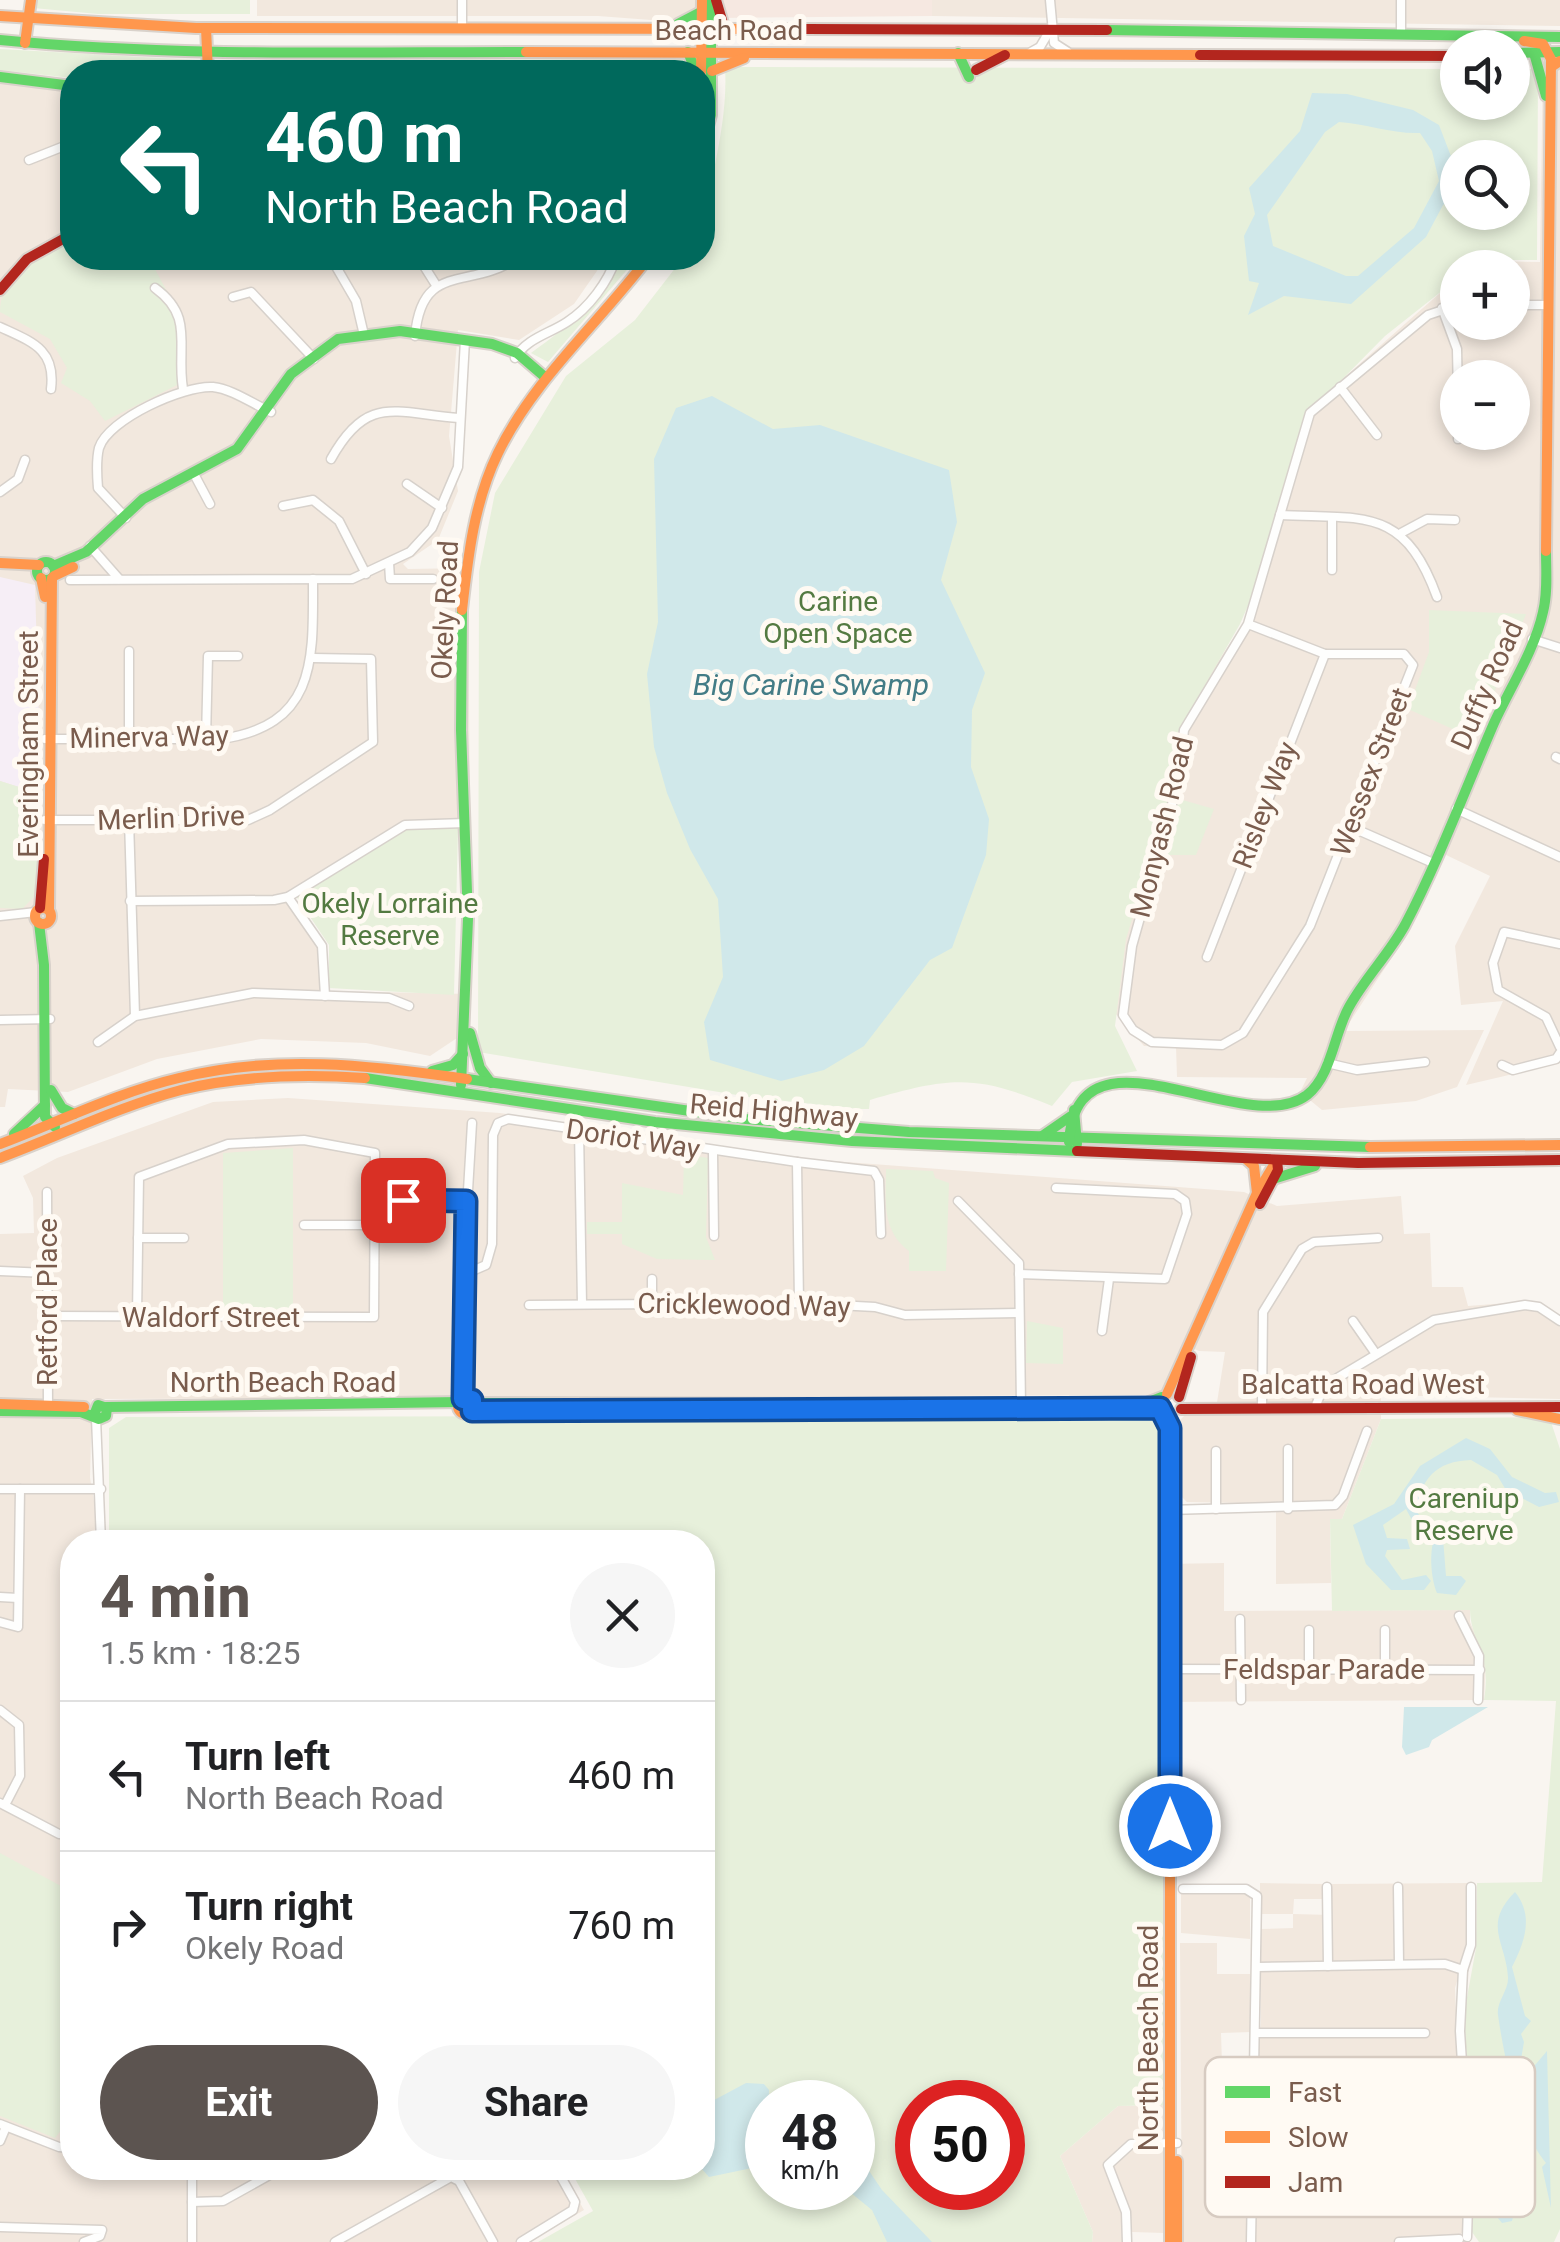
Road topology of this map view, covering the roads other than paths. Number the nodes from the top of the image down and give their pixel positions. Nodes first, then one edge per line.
1 (28, 0) edge
2 (462, 0) edge
3 (713, 0) edge
4 (1050, 0) edge
5 (1401, 0) edge
6 (701, 6) edge
7 (0, 16) edge
8 (25, 19) junction
9 (462, 27) junction
10 (206, 28) junction
11 (640, 28) junction
12 (706, 29) junction
13 (726, 30) junction
14 (847, 30) junction
15 (880, 30) junction
16 (1050, 30) junction
17 (1401, 32) junction
18 (1440, 34) edge
19 (1530, 38) edge
20 (1560, 39) edge
21 (0, 40) edge
22 (1530, 41) edge
23 (21, 43) junction
24 (206, 50) junction
25 (688, 52) junction
26 (706, 52) junction
27 (1554, 52) edge
28 (798, 53) junction
29 (864, 53) junction
30 (895, 53) junction
31 (958, 53) junction
32 (1530, 53) edge
33 (1534, 53) junction
34 (1009, 54) junction
35 (1028, 54) junction
36 (1077, 54) junction
37 (1440, 56) edge
38 (206, 60) edge
39 (694, 60) edge
40 (705, 60) edge
41 (1556, 64) edge
42 (715, 67) edge
43 (0, 74) edge
44 (60, 82) edge
45 (1546, 96) junction
46 (1548, 110) junction
47 (60, 148) edge
48 (1554, 151) edge
49 (30, 160) dead end
50 (60, 236) edge
51 (60, 238) edge
52 (1554, 239) edge
53 (338, 270) edge
54 (427, 270) edge
55 (496, 270) edge
56 (611, 270) edge
57 (638, 270) edge
58 (0, 280) edge
59 (436, 285) junction
60 (155, 288) dead end
61 (0, 290) edge
62 (233, 297) dead end
63 (1530, 305) edge
64 (1548, 305) junction
65 (1440, 309) edge
66 (0, 327) edge
67 (364, 333) junction
68 (415, 334) junction
69 (465, 343) junction
70 (516, 355) junction
71 (312, 357) junction
72 (544, 380) junction
73 (1340, 386) junction
74 (52, 389) dead end
75 (184, 389) junction
76 (269, 411) junction
77 (460, 418) junction
78 (1377, 435) dead end
79 (25, 460) dead end
80 (331, 460) dead end
81 (195, 476) junction
82 (408, 484) dead end
83 (0, 492) edge
84 (210, 504) dead end
85 (283, 506) dead end
86 (442, 508) junction
87 (1280, 515) junction
88 (125, 517) junction
89 (1332, 518) junction
90 (1455, 520) dead end
91 (1400, 533) junction
92 (92, 548) junction
93 (389, 563) junction
94 (0, 566) edge
95 (1332, 570) dead end
96 (46, 573) junction
97 (366, 574) junction
98 (313, 579) junction
99 (432, 579) dead end
100 (70, 580) dead end
101 (119, 580) junction
102 (1437, 597) dead end
103 (1248, 624) junction
104 (1532, 639) junction
105 (1560, 648) edge
106 (129, 651) dead end
107 (1325, 654) junction
108 (238, 656) dead end
109 (313, 658) junction
110 (48, 739) junction
111 (129, 739) junction
112 (206, 739) junction
113 (1456, 809) junction
114 (48, 820) junction
115 (130, 820) junction
116 (466, 823) junction
117 (1352, 827) junction
118 (1560, 858) edge
119 (1433, 863) junction
120 (288, 896) junction
121 (130, 901) junction
122 (0, 916) edge
123 (41, 916) junction
124 (1560, 944) edge
125 (1207, 957) dead end
126 (325, 996) junction
127 (409, 1006) dead end
128 (134, 1016) junction
129 (47, 1018) junction
130 (0, 1020) edge
131 (469, 1027) junction
132 (1243, 1032) joint
133 (98, 1042) dead end
134 (1560, 1050) edge
135 (463, 1054) junction
136 (1425, 1062) dead end
137 (1326, 1063) junction
138 (1502, 1065) dead end
139 (425, 1073) junction
140 (465, 1079) junction
141 (491, 1083) junction
142 (51, 1090) junction
143 (464, 1092) junction
144 (1073, 1113) junction
145 (74, 1114) junction
146 (49, 1118) junction
147 (472, 1122) dead end
148 (83, 1124) junction
149 (579, 1130) junction
150 (1039, 1137) junction
151 (1073, 1138) junction
152 (2, 1143) edge
153 (38, 1143) junction
154 (1261, 1144) junction
155 (1560, 1145) edge
156 (1301, 1146) junction
157 (713, 1152) junction
158 (1072, 1153) junction
159 (0, 1158) edge
160 (1246, 1159) junction
161 (1277, 1160) junction
162 (1560, 1160) edge
163 (797, 1162) junction
164 (1358, 1162) junction
165 (1273, 1180) junction
166 (1056, 1188) dead end
167 (47, 1192) dead end
168 (1258, 1193) junction
169 (376, 1200) junction
170 (466, 1201) junction
171 (958, 1201) dead end
172 (304, 1225) dead end
173 (376, 1225) junction
174 (881, 1234) dead end
175 (714, 1236) dead end
176 (138, 1238) junction
177 (184, 1238) dead end
178 (1378, 1238) dead end
179 (0, 1270) edge
180 (48, 1273) junction
181 (1019, 1274) junction
182 (463, 1275) junction
183 (652, 1278) dead end
184 (1109, 1280) junction
185 (799, 1303) junction
186 (582, 1304) junction
187 (652, 1304) junction
188 (530, 1305) dead end
189 (1018, 1313) junction
190 (48, 1316) junction
191 (137, 1316) junction
192 (1353, 1320) dead end
193 (1560, 1322) edge
194 (1102, 1330) dead end
195 (1376, 1354) junction
196 (467, 1404) junction
197 (1171, 1404) junction
198 (1021, 1405) junction
199 (1316, 1405) junction
200 (1262, 1406) junction
201 (48, 1407) junction
202 (1506, 1407) junction
203 (1560, 1407) edge
204 (0, 1408) edge
205 (100, 1413) junction
206 (1560, 1419) edge
207 (1367, 1432) dead end
208 (1288, 1449) dead end
209 (1216, 1451) dead end
210 (0, 1489) edge
211 (20, 1489) junction
212 (101, 1489) junction
213 (1216, 1509) junction
214 (1288, 1509) junction
215 (1172, 1510) junction
216 (101, 1530) edge
217 (0, 1597) edge
218 (18, 1598) junction
219 (1459, 1616) dead end
220 (1240, 1619) dead end
221 (0, 1622) edge
222 (1309, 1630) dead end
223 (1385, 1630) dead end
224 (1172, 1669) junction
225 (1241, 1670) junction
226 (1309, 1670) junction
227 (1385, 1670) junction
228 (1480, 1670) junction
229 (1242, 1700) dead end
230 (1478, 1700) dead end
231 (0, 1710) edge
232 (2, 1804) edge
233 (60, 1834) edge
234 (1471, 1886) dead end
235 (1327, 1887) dead end
236 (1398, 1887) dead end
237 (1183, 1889) dead end
238 (1399, 1964) junction
239 (1328, 1966) junction
240 (1258, 1967) junction
241 (1464, 1970) junction
242 (1258, 2033) junction
243 (1425, 2034) dead end
244 (1254, 2057) edge
245 (1462, 2057) edge
246 (3, 2126) edge
247 (0, 2141) edge
248 (1174, 2143) junction
249 (60, 2147) edge
250 (192, 2180) edge
251 (261, 2180) edge
252 (443, 2180) edge
253 (460, 2180) edge
254 (563, 2180) edge
255 (192, 2202) junction
256 (1251, 2217) edge
257 (0, 2227) edge
258 (1464, 2240) edge
259 (84, 2242) edge
260 (192, 2242) edge
261 (335, 2242) edge
262 (493, 2242) edge
263 (520, 2242) edge
264 (1128, 2242) edge
265 (1174, 2242) edge
266 (1251, 2242) edge
267 (1400, 2242) edge

1 - 8 main road
2 - 9 street
3 - 12 main road
3 - 13 main road
4 - 16 street
5 - 17 street
6 - 11 main road
6 - 12 main road
7 - 8 main road, Beach Road
8 - 10 main road, Beach Road
8 - 23 main road
9 - 10 main road, Beach Road
9 - 11 main road, Beach Road
10 - 24 main road
11 - 12 main road, Beach Road
12 - 13 main road, Beach Road
12 - 26 main road
13 - 14 main road, Beach Road
14 - 15 main road, Beach Road
14 - 29 main road
15 - 16 main road, Beach Road
15 - 30 main road
16 - 17 main road, Beach Road
16 - 35 street
16 - 36 street
17 - 18 main road, Beach Road
19 - 20 main road, Beach Road
20 - 27 main road
21 - 23 main road, Beach Road
22 - 27 main road
23 - 24 main road, Beach Road
24 - 25 main road, Beach Road
24 - 38 main road
25 - 26 main road, Beach Road
25 - 39 main road
26 - 28 main road, Beach Road
26 - 40 main road
27 - 33 main road
27 - 41 main road, Duffy Road
27 - 45 main road, Duffy Road
28 - 29 main road, Beach Road
28 - 42 main road
29 - 30 main road, Beach Road
30 - 31 main road, Beach Road
31 - 34 main road, Beach Road
31 - 34 main road
32 - 33 main road
33 - 45 main road
34 - 35 main road, Beach Road
35 - 36 main road, Beach Road
36 - 37 main road, Beach Road
41 - 46 main road, Duffy Road
43 - 44 main road
45 - 46 main road, Duffy Road
46 - 48 main road, Duffy Road
47 - 49 street
48 - 52 main road, Duffy Road
50 - 58 main road
51 - 61 main road
52 - 64 main road, Duffy Road
53 - 67 street
54 - 59 street
55 - 59 street
56 - 70 street
57 - 72 main road, Okely Road
59 - 68 street
60 - 75 street
62 - 71 street
63 - 64 street
64 - 104 main road, Duffy Road
65 - 73 street, Monyash Road
66 - 74 street
67 - 68 main road
67 - 71 main road
68 - 69 main road
69 - 70 main road
69 - 77 street
70 - 72 main road
71 - 76 main road
72 - 116 main road, Okely Road
73 - 78 street
73 - 87 street, Monyash Road
75 - 76 street
75 - 88 street
76 - 81 main road
77 - 80 street
77 - 86 street
79 - 83 street
81 - 84 street
81 - 88 main road
82 - 86 street
85 - 97 street
86 - 93 street
87 - 89 street
87 - 103 street, Monyash Road
88 - 92 main road
89 - 91 street
89 - 95 street
90 - 91 street
91 - 102 street
92 - 96 main road
92 - 101 street
93 - 97 street
93 - 99 street
94 - 96 main road
96 - 110 main road, Everingham Street
97 - 98 street
98 - 101 street
98 - 109 street, Minerva Way
100 - 101 street
103 - 107 street, Wessex Street
103 - 132 street, Monyash Road
104 - 105 street
104 - 113 main road, Duffy Road
106 - 111 street
107 - 117 street, Wessex Street
107 - 125 street, Risley Way
108 - 112 street
109 - 112 street, Minerva Way
109 - 115 street, Merlin Drive
110 - 111 street, Minerva Way
110 - 114 main road, Everingham Street
111 - 112 street, Minerva Way
113 - 118 street
113 - 119 main road, Duffy Road
114 - 115 street, Merlin Drive
114 - 123 main road, Everingham Street
115 - 121 street
116 - 120 street
116 - 131 main road, Okely Road
117 - 119 street
117 - 132 street, Wessex Street
119 - 137 main road, Duffy Road
120 - 121 street
120 - 126 street
121 - 128 street
122 - 123 street
123 - 129 main road, Everingham Street
124 - 134 street
126 - 127 street
126 - 128 street
128 - 133 street
129 - 130 street
129 - 142 main road, Everingham Street
129 - 146 main road, Everingham Street
131 - 135 main road, Okely Road
131 - 140 main road, Okely Road
131 - 141 main road
134 - 138 street
135 - 139 main road
135 - 140 main road, Okely Road
136 - 137 street
137 - 144 main road, Duffy Road
139 - 140 main road, Reid Highway
139 - 145 main road, Reid Highway
140 - 141 main road, Reid Highway
140 - 143 main road, Okely Road
141 - 150 main road, Reid Highway
142 - 145 main road
142 - 146 main road, Everingham Street
143 - 148 main road, Reid Highway
143 - 158 main road, Reid Highway
144 - 150 main road, Duffy Road
144 - 151 main road
145 - 146 main road, Reid Highway
146 - 148 main road
146 - 152 main road
146 - 152 main road, Reid Highway
146 - 153 main road
147 - 170 street
148 - 153 main road, Reid Highway
149 - 157 street, Doriot Way
149 - 182 street, Doriot Way
149 - 186 street
150 - 151 main road, Reid Highway
151 - 154 main road, Reid Highway
151 - 158 main road
153 - 159 main road, Reid Highway
154 - 156 main road, Reid Highway
154 - 161 main road
155 - 156 main road, Reid Highway
156 - 161 main road
157 - 163 street, Doriot Way
157 - 175 street
158 - 160 main road, Reid Highway
160 - 161 main road, Reid Highway
160 - 168 main road
161 - 164 main road, Reid Highway
161 - 165 main road
161 - 168 main road
162 - 164 main road, Reid Highway
163 - 174 street, Doriot Way
163 - 185 street
164 - 165 main road
165 - 197 main road
166 - 184 street
167 - 180 street, Retford Place
168 - 197 main road
169 - 170 street
169 - 173 street
169 - 176 street
170 - 182 street
171 - 181 street
172 - 173 street
173 - 191 street, Waldorf Street
176 - 177 street
176 - 191 street
178 - 200 street
179 - 180 street
180 - 190 street, Retford Place
181 - 184 street
181 - 189 street
182 - 196 street
183 - 187 street
184 - 194 street
185 - 187 street, Cricklewood Way
185 - 189 street, Cricklewood Way
186 - 187 street, Cricklewood Way
186 - 188 street, Cricklewood Way
189 - 198 street
190 - 191 street, Waldorf Street
190 - 201 street, Retford Place
192 - 195 street
193 - 195 street
195 - 199 street
196 - 198 main road, North Beach Road
196 - 205 main road, North Beach Road
197 - 198 main road, North Beach Road
197 - 200 main road, Balcatta Road West
197 - 215 main road, North Beach Road
199 - 200 main road, Balcatta Road West
199 - 202 main road, Balcatta Road West
201 - 204 main road, North Beach Road
201 - 205 main road, North Beach Road
202 - 203 main road, Balcatta Road West
202 - 206 main road, Balcatta Road West
205 - 212 street
207 - 214 street
208 - 214 street
209 - 213 street
210 - 211 street
211 - 212 street
211 - 218 street
212 - 216 street
213 - 214 street
213 - 215 street
215 - 224 main road, North Beach Road
217 - 218 street
218 - 221 street
219 - 228 street
220 - 225 street
222 - 226 street
223 - 227 street
224 - 225 street, Feldspar Parade
224 - 248 main road, North Beach Road
225 - 226 street, Feldspar Parade
225 - 229 street
226 - 227 street, Feldspar Parade
227 - 228 street, Feldspar Parade
228 - 230 street
231 - 232 street
232 - 233 street
234 - 241 street
235 - 239 street
236 - 238 street
237 - 240 street
238 - 239 street
238 - 241 street
239 - 240 street
240 - 242 street
241 - 245 street
242 - 243 street
242 - 244 street
246 - 247 street
246 - 249 street
248 - 264 street
248 - 265 main road, North Beach Road
250 - 255 street
251 - 255 street
252 - 261 street
253 - 262 street
254 - 263 street
255 - 260 street
256 - 266 street
257 - 259 street
258 - 267 street

